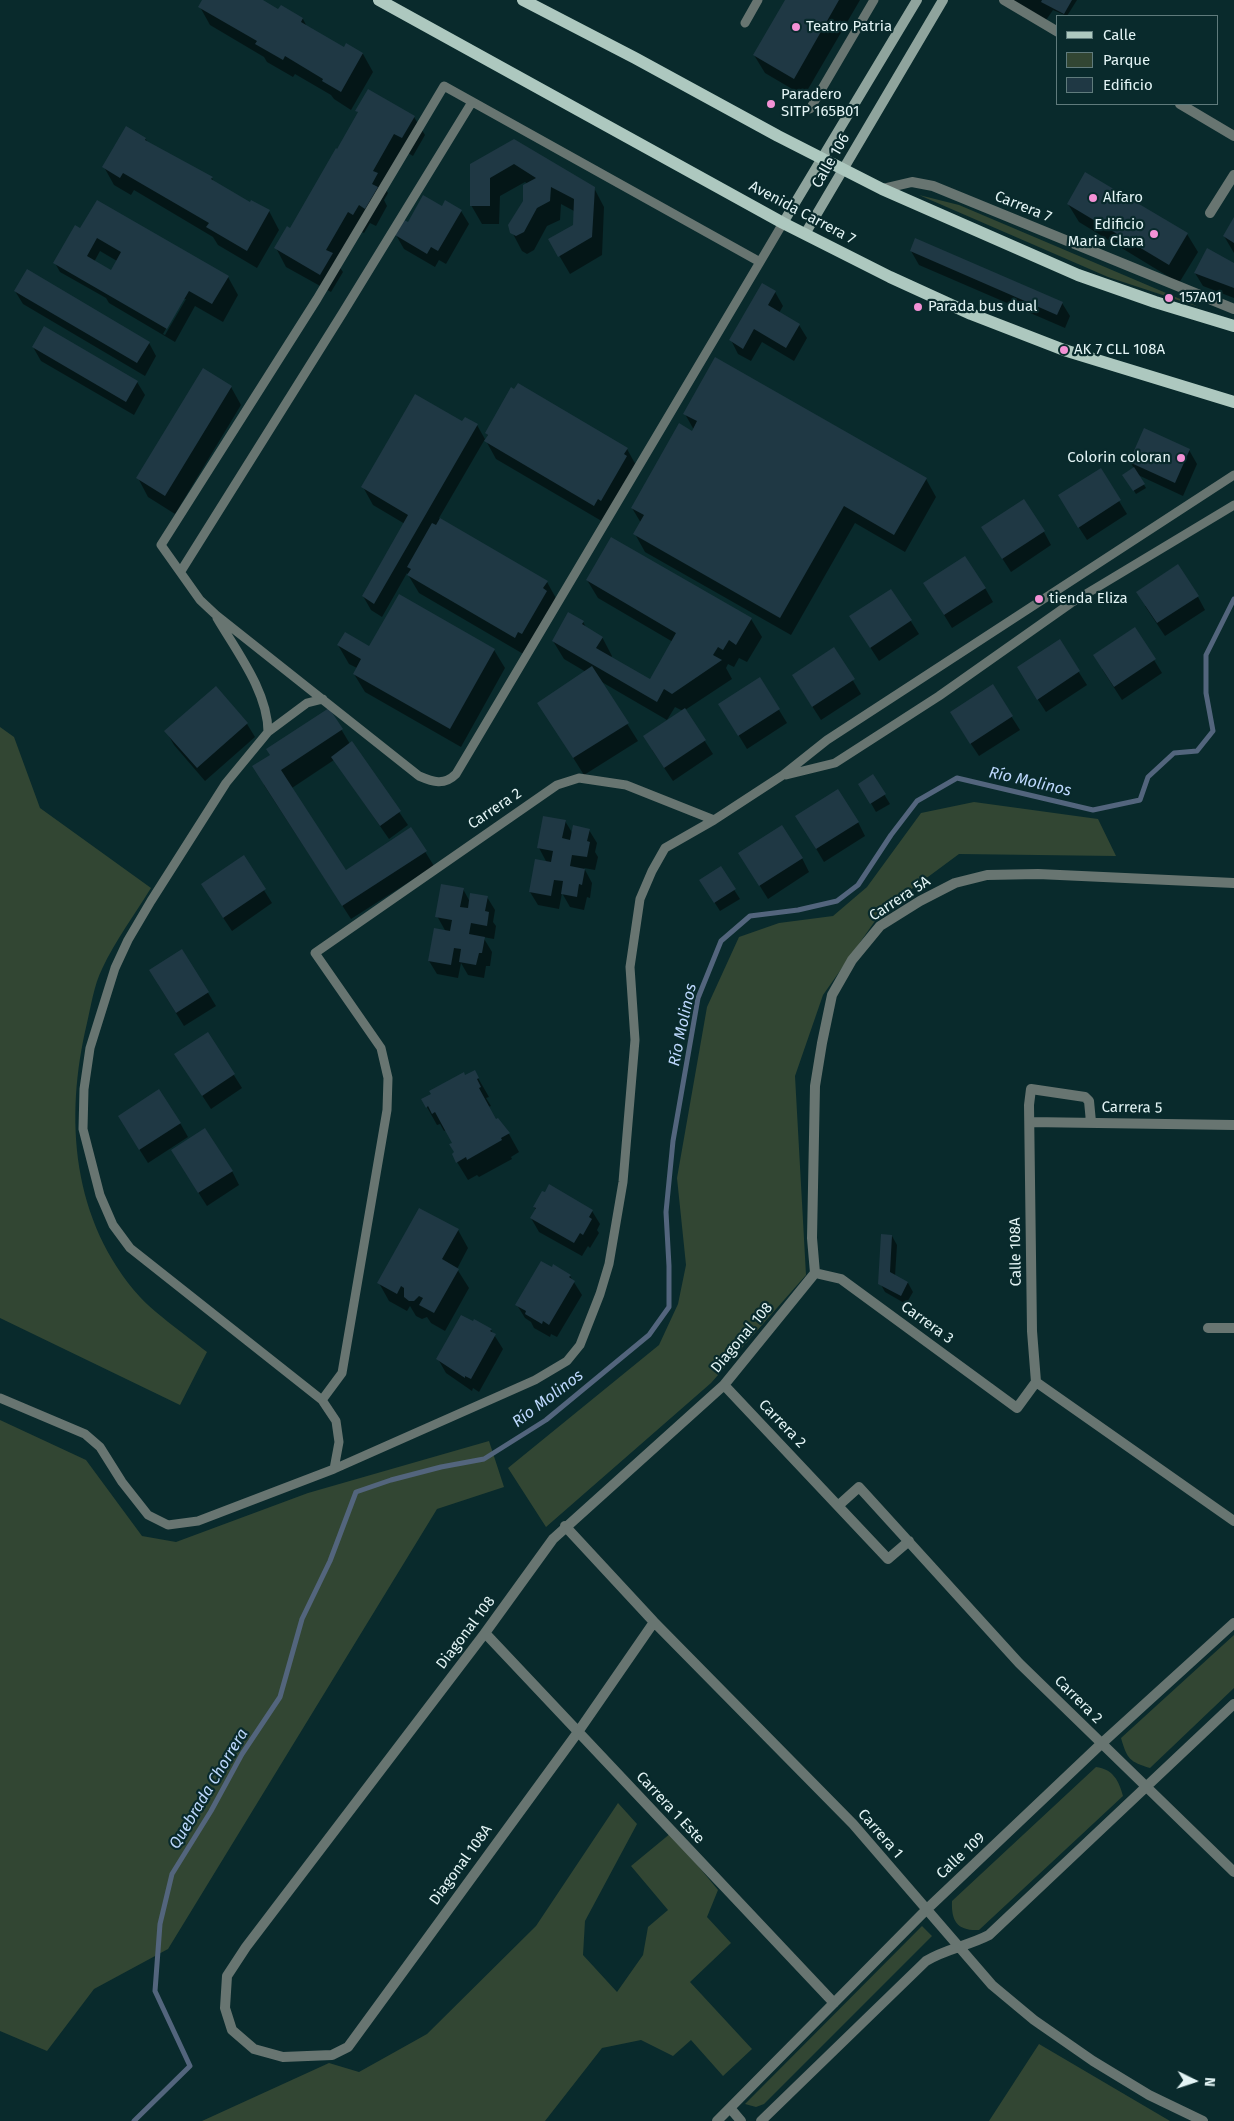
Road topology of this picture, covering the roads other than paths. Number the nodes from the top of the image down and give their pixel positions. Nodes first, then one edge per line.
1 (378, 0) edge
2 (523, 0) edge
3 (758, 0) edge
4 (874, 0) edge
5 (917, 0) edge
6 (943, 0) edge
7 (1004, 0) edge
8 (745, 23) dead end
9 (1056, 31) edge
10 (472, 102) junction
11 (1182, 105) edge
12 (810, 109) dead end
13 (1234, 136) edge
14 (822, 160) junction
15 (843, 170) junction
16 (1234, 175) edge
17 (882, 189) junction
18 (1210, 213) dead end
19 (783, 223) junction
20 (805, 234) junction
21 (760, 262) junction
22 (1234, 308) edge
23 (1234, 326) edge
24 (1234, 402) edge
25 (1234, 475) edge
26 (1234, 505) edge
27 (181, 571) junction
28 (216, 615) junction
29 (323, 699) junction
30 (268, 732) junction
31 (783, 775) junction
32 (714, 820) junction
33 (1234, 884) edge
34 (1030, 1122) junction
35 (1091, 1122) junction
36 (1234, 1125) edge
37 (815, 1274) junction
38 (1208, 1328) dead end
39 (1234, 1328) edge
40 (1036, 1382) junction
41 (724, 1385) junction
42 (0, 1398) edge
43 (322, 1400) junction
44 (334, 1469) junction
45 (839, 1505) junction
46 (1234, 1521) edge
47 (565, 1526) junction
48 (909, 1541) junction
49 (654, 1622) junction
50 (1234, 1623) edge
51 (485, 1634) junction
52 (1234, 1704) edge
53 (578, 1732) junction
54 (1101, 1744) junction
55 (1145, 1787) junction
56 (1234, 1872) edge
57 (926, 1910) junction
58 (958, 1948) junction
59 (834, 2003) junction
60 (254, 2049) joint
61 (730, 2108) junction
62 (717, 2121) edge
63 (741, 2121) edge
64 (761, 2121) edge
65 (1203, 2121) edge

1 - 19 main road, Avenida Carrera 7
2 - 14 main road
3 - 8 lane
4 - 12 lane
5 - 14 main road, Calle 106
6 - 15 main road, Calle 106
7 - 9 street
10 - 21 lane
10 - 27 lane
10 - 27 lane
11 - 13 street
14 - 15 main road
14 - 19 main road, Calle 106
15 - 17 main road
15 - 20 main road, Calle 106
16 - 18 street
17 - 22 street, Carrera 7
17 - 23 main road
19 - 20 main road, Avenida Carrera 7
19 - 21 lane
20 - 24 main road, Avenida Carrera 7
21 - 29 lane
25 - 31 lane
26 - 31 lane
27 - 28 lane
28 - 29 lane
28 - 30 lane
29 - 30 lane
30 - 43 lane
31 - 32 lane
32 - 43 lane, Carrera 2
32 - 44 lane
33 - 37 street, Carrera 5A
34 - 35 street, Carrera 5
34 - 35 street, Calle 108A
34 - 40 street, Calle 108A
35 - 36 street, Carrera 5
37 - 40 street, Carrera 3
37 - 41 street, Diagonal 108
38 - 39 street
40 - 46 street
41 - 45 street, Carrera 2
41 - 47 street, Diagonal 108
42 - 44 lane
43 - 44 lane
45 - 48 street, Carrera 2
45 - 48 street, Carrera 2
47 - 49 street, Carrera 1
47 - 51 street, Diagonal 108
48 - 54 street, Carrera 2
49 - 53 street, Diagonal 108A
49 - 57 street, Carrera 1
50 - 54 street, Calle 109
51 - 53 street, Carrera 1 Este
51 - 60 street, Diagonal 108
52 - 55 street
53 - 59 street, Carrera 1 Este
53 - 60 street, Diagonal 108A
54 - 55 street, Carrera 2
54 - 57 street, Calle 109
55 - 56 street, Carrera 2
55 - 58 street
57 - 58 street, Carrera 1
57 - 59 street, Calle 109
58 - 64 street
58 - 65 street, Carrera 1
59 - 61 street, Calle 109
61 - 62 street, Calle 109
61 - 63 street

